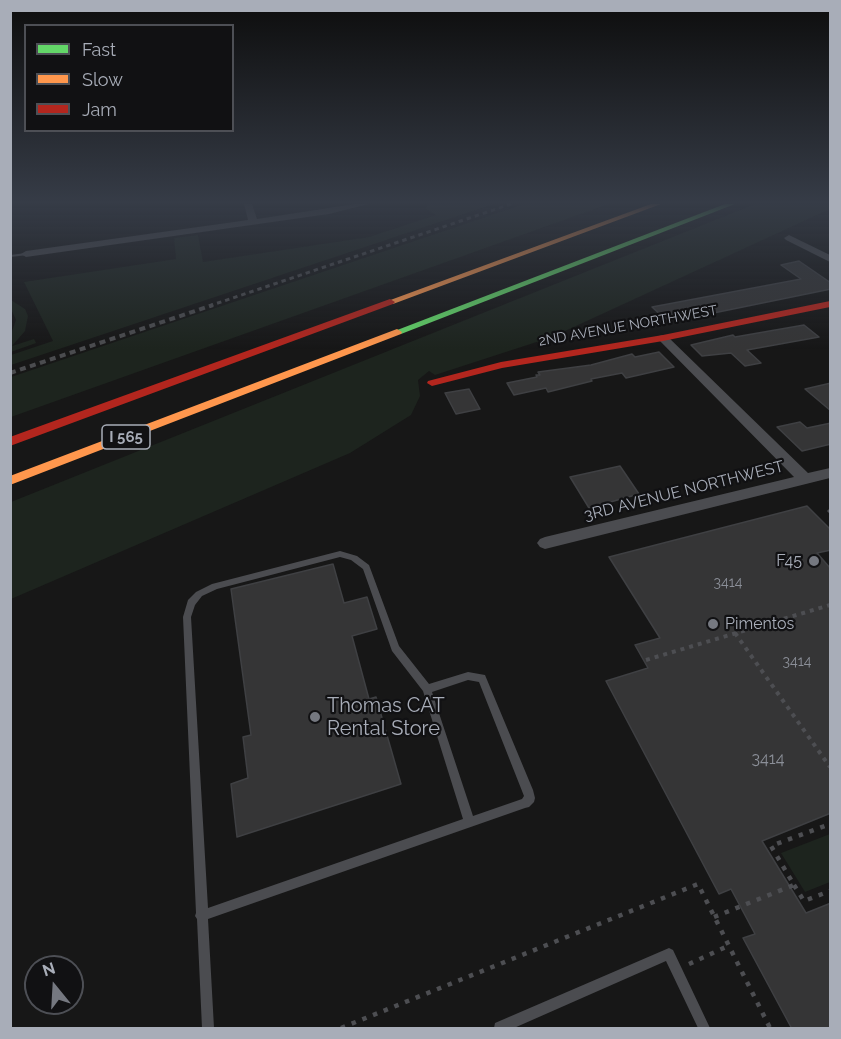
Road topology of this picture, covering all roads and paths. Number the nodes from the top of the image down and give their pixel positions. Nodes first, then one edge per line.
1 (36, 252) edge
2 (525, 252) edge
3 (606, 252) edge
4 (26, 254) joint
5 (10, 256) edge
6 (831, 304) edge
7 (663, 338) junction
8 (432, 383) dead end
9 (10, 442) edge
10 (831, 473) edge
11 (806, 480) junction
12 (10, 482) edge
13 (545, 543) dead end
14 (831, 605) edge
15 (735, 633) junction
16 (646, 660) dead end
17 (427, 689) junction
18 (831, 767) edge
19 (470, 823) junction
20 (831, 824) edge
21 (794, 885) junction
22 (831, 891) edge
23 (201, 916) junction
24 (714, 917) junction
25 (728, 946) junction
26 (676, 969) junction
27 (208, 1029) edge
28 (341, 1029) edge
29 (500, 1029) edge
30 (704, 1029) edge
31 (770, 1029) edge

1 - 4 street
2 - 9 main road, I 565
3 - 12 main road, I 565
4 - 5 lane
6 - 7 main road, 2ND AVENUE NORTHWEST
7 - 8 main road, 2ND AVENUE NORTHWEST
7 - 11 street
10 - 11 street, 3RD AVENUE NORTHWEST
11 - 13 street, 3RD AVENUE NORTHWEST
14 - 15 path
15 - 16 path
15 - 18 path
17 - 19 lane
17 - 19 lane
17 - 23 lane
19 - 23 lane
20 - 21 path
21 - 22 path
21 - 24 path
23 - 27 lane
24 - 25 path
24 - 28 path
25 - 26 path
25 - 31 path
26 - 29 lane
26 - 30 lane

